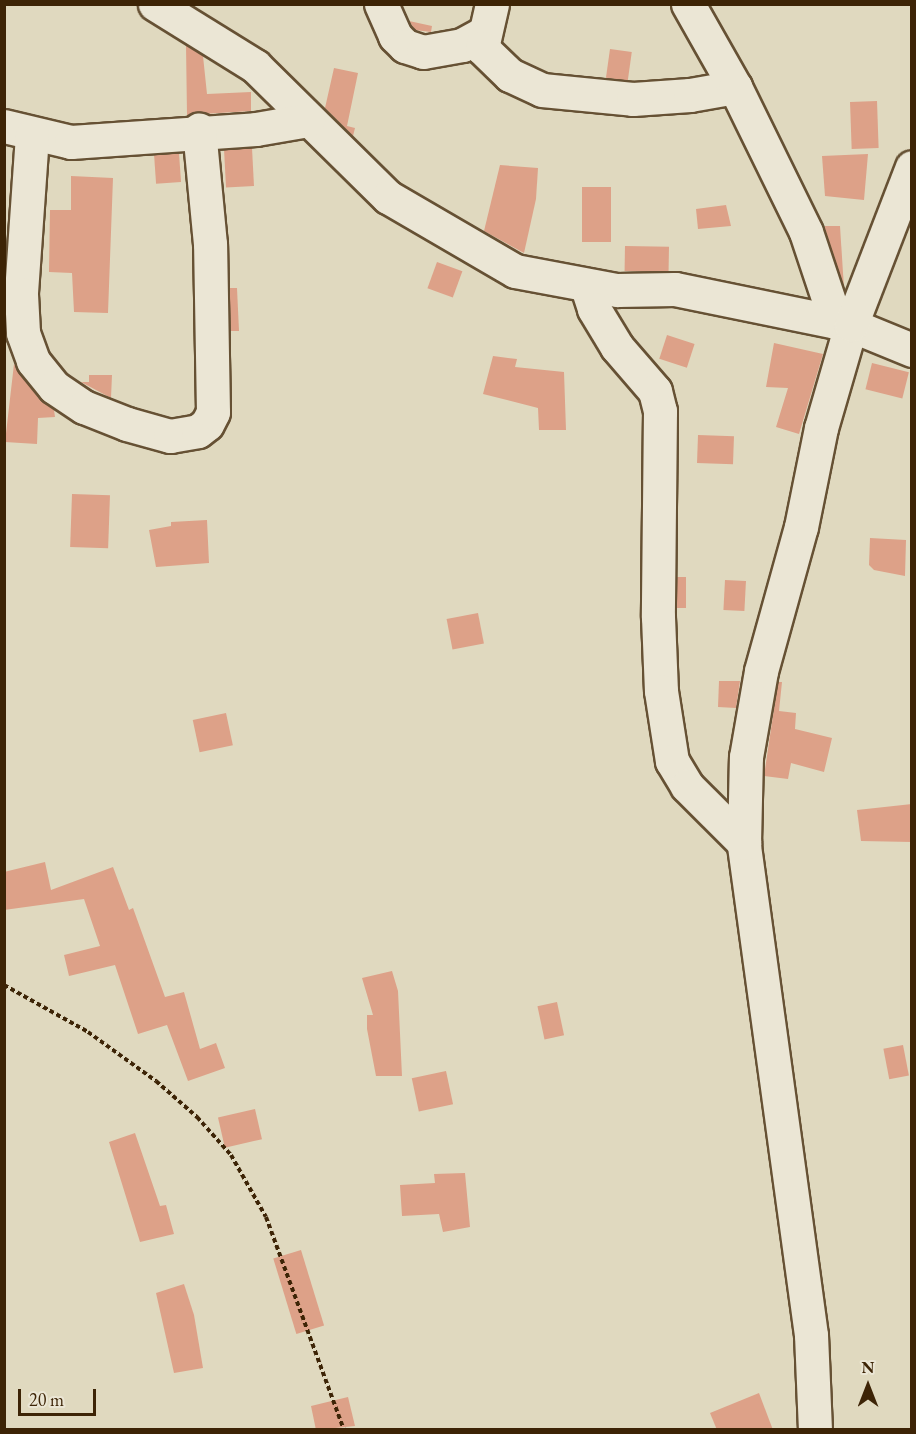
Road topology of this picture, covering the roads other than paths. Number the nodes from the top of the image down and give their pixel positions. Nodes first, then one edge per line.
1 (155, 4) edge
2 (381, 4) edge
3 (687, 4) edge
4 (487, 19) edge
5 (735, 87) junction
6 (308, 120) junction
7 (199, 130) junction
8 (18, 131) edge
9 (912, 166) edge
10 (588, 287) junction
11 (844, 324) junction
12 (912, 350) edge
13 (744, 843) junction
14 (814, 1430) edge

1 - 6 street
2 - 4 street
3 - 5 street
4 - 5 street
5 - 11 street
6 - 7 street
6 - 10 street
7 - 8 street
7 - 8 street
9 - 11 street
10 - 11 street
10 - 13 street
11 - 12 street
11 - 13 street
13 - 14 street

